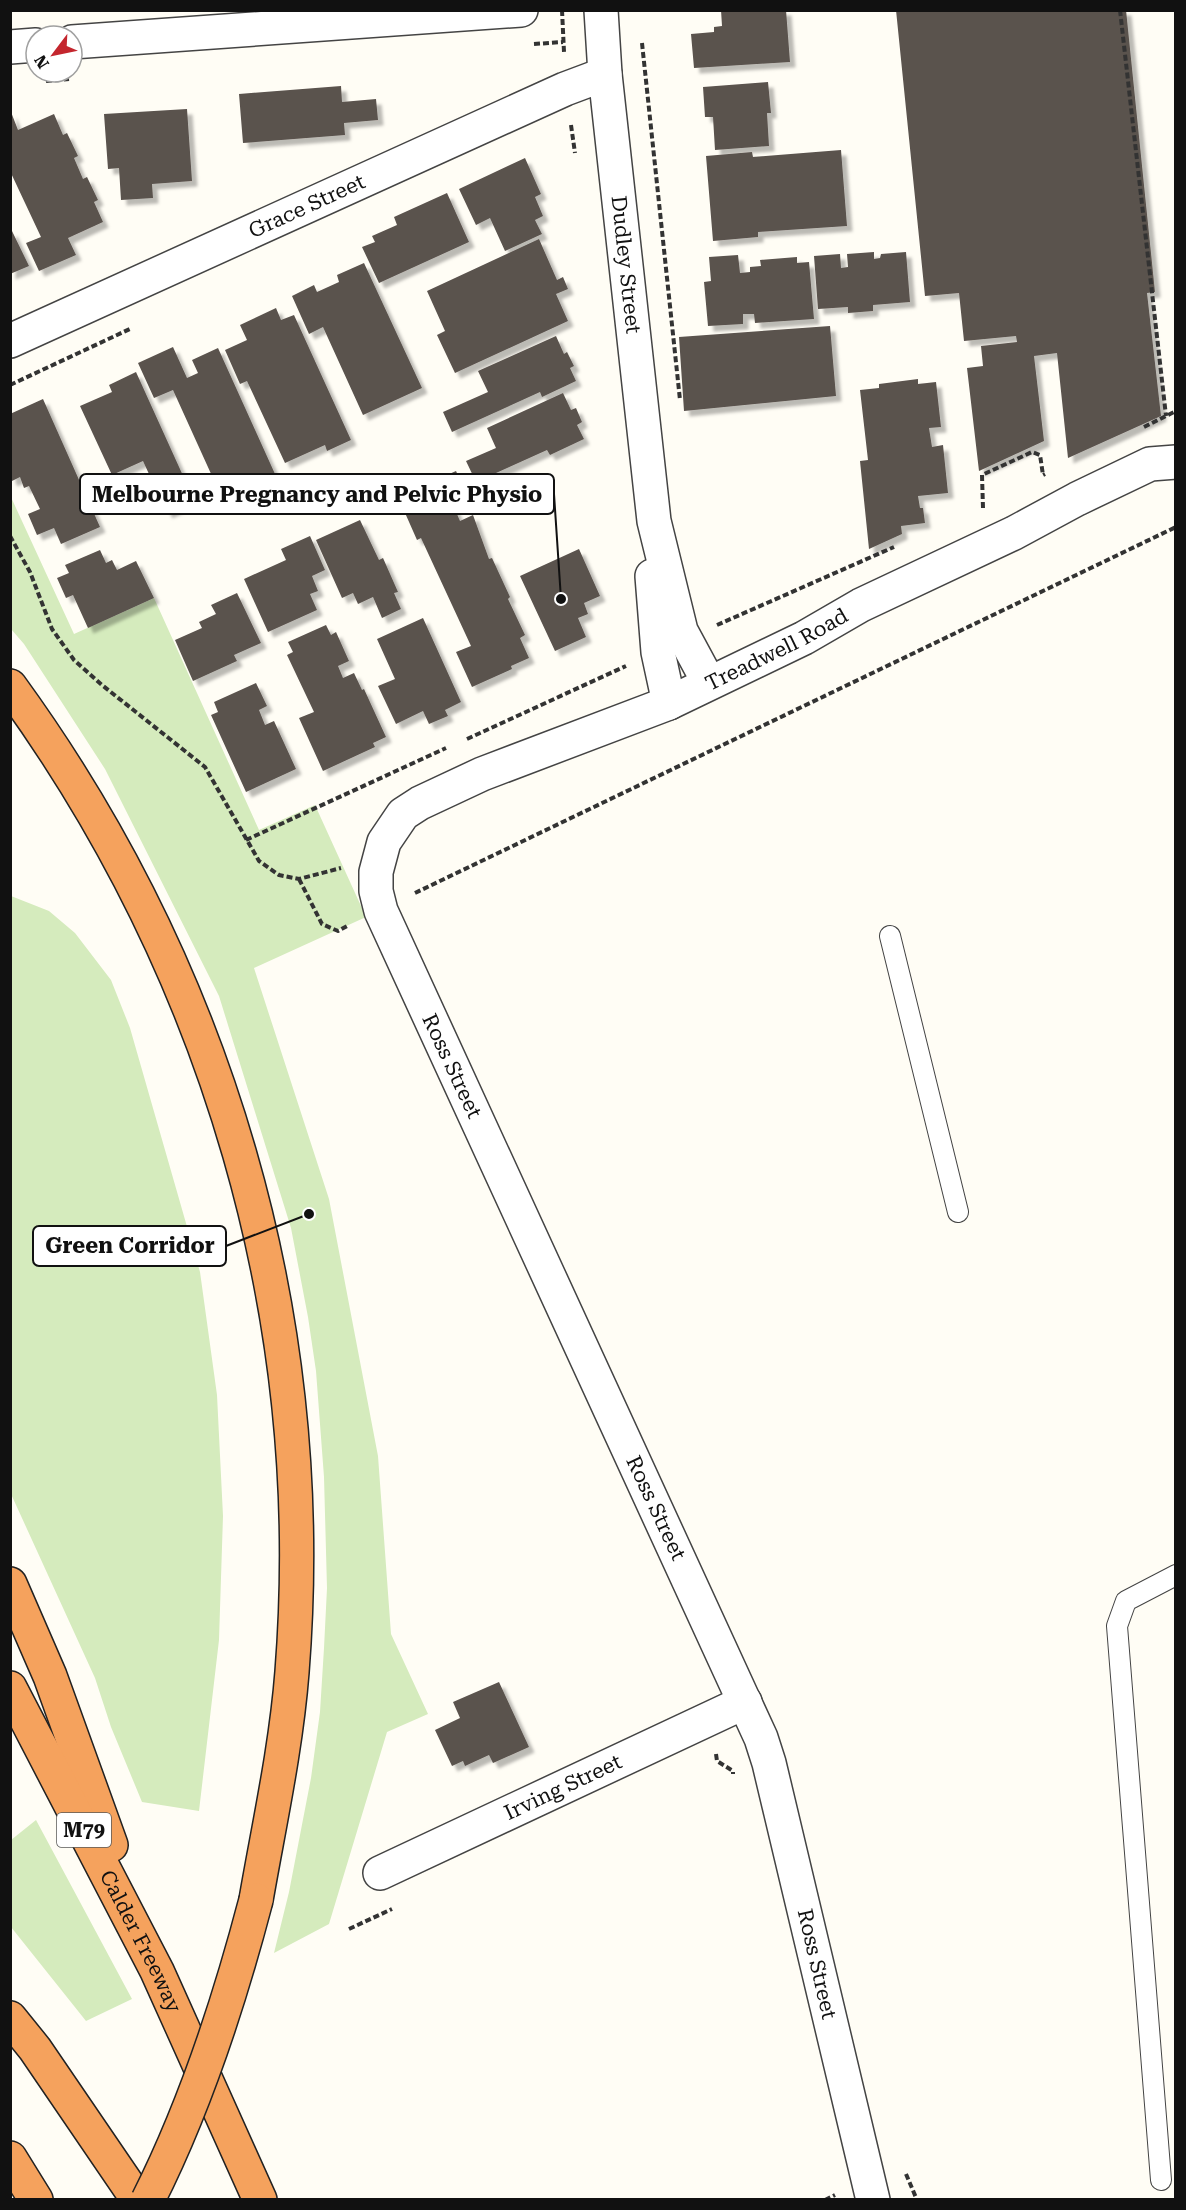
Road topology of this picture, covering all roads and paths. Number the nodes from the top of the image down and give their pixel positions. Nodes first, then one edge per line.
1 (520, 10) edge
2 (601, 10) edge
3 (1120, 10) edge
4 (640, 34) dead end
5 (84, 41) edge
6 (605, 74) junction
7 (10, 341) edge
8 (680, 407) dead end
9 (1176, 411) edge
10 (1166, 416) junction
11 (1136, 431) dead end
12 (1176, 462) edge
13 (1054, 470) dead end
14 (974, 512) dead end
15 (1176, 527) edge
16 (10, 536) edge
17 (901, 544) dead end
18 (671, 645) junction
19 (709, 683) junction
20 (10, 686) edge
21 (669, 703) junction
22 (458, 743) dead end
23 (447, 748) dead end
24 (246, 840) junction
25 (384, 842) junction
26 (299, 879) junction
27 (415, 894) dead end
28 (890, 936) dead end
29 (352, 937) dead end
30 (958, 1212) dead end
31 (1176, 1575) edge
32 (10, 1584) edge
33 (10, 1688) edge
34 (745, 1702) junction
35 (715, 1716) junction
36 (735, 1782) dead end
37 (381, 1873) dead end
38 (157, 1971) junction
39 (10, 2018) edge
40 (10, 2158) edge
41 (1161, 2181) dead end
42 (833, 2183) dead end
43 (836, 2197) edge
44 (36, 2199) edge
45 (138, 2199) edge
46 (148, 2199) edge
47 (260, 2199) edge
48 (825, 2199) edge
49 (873, 2199) edge

1 - 5 street
2 - 6 street, Dudley Street
3 - 10 path
4 - 8 path
6 - 7 street, Grace Street
6 - 18 street, Dudley Street
9 - 10 path
10 - 11 path
12 - 19 street, Treadwell Road
13 - 14 path
15 - 27 path
16 - 24 path
17 - 18 path
18 - 19 street, Dudley Street
18 - 21 street, Dudley Street
18 - 22 path
19 - 21 street, Treadwell Road
20 - 46 highway, bridge
21 - 25 street, Treadwell Road
23 - 24 path
24 - 26 path
25 - 26 path
25 - 34 street, Ross Street
26 - 29 path
28 - 30 lane
31 - 41 lane
32 - 38 highway
33 - 38 highway, Calder Freeway / M79
34 - 35 street, Irving Street
34 - 49 street, Ross Street
35 - 36 path
35 - 37 street, Irving Street
38 - 47 highway, Calder Freeway / M79
39 - 45 highway
40 - 44 highway
42 - 43 path
43 - 48 path

